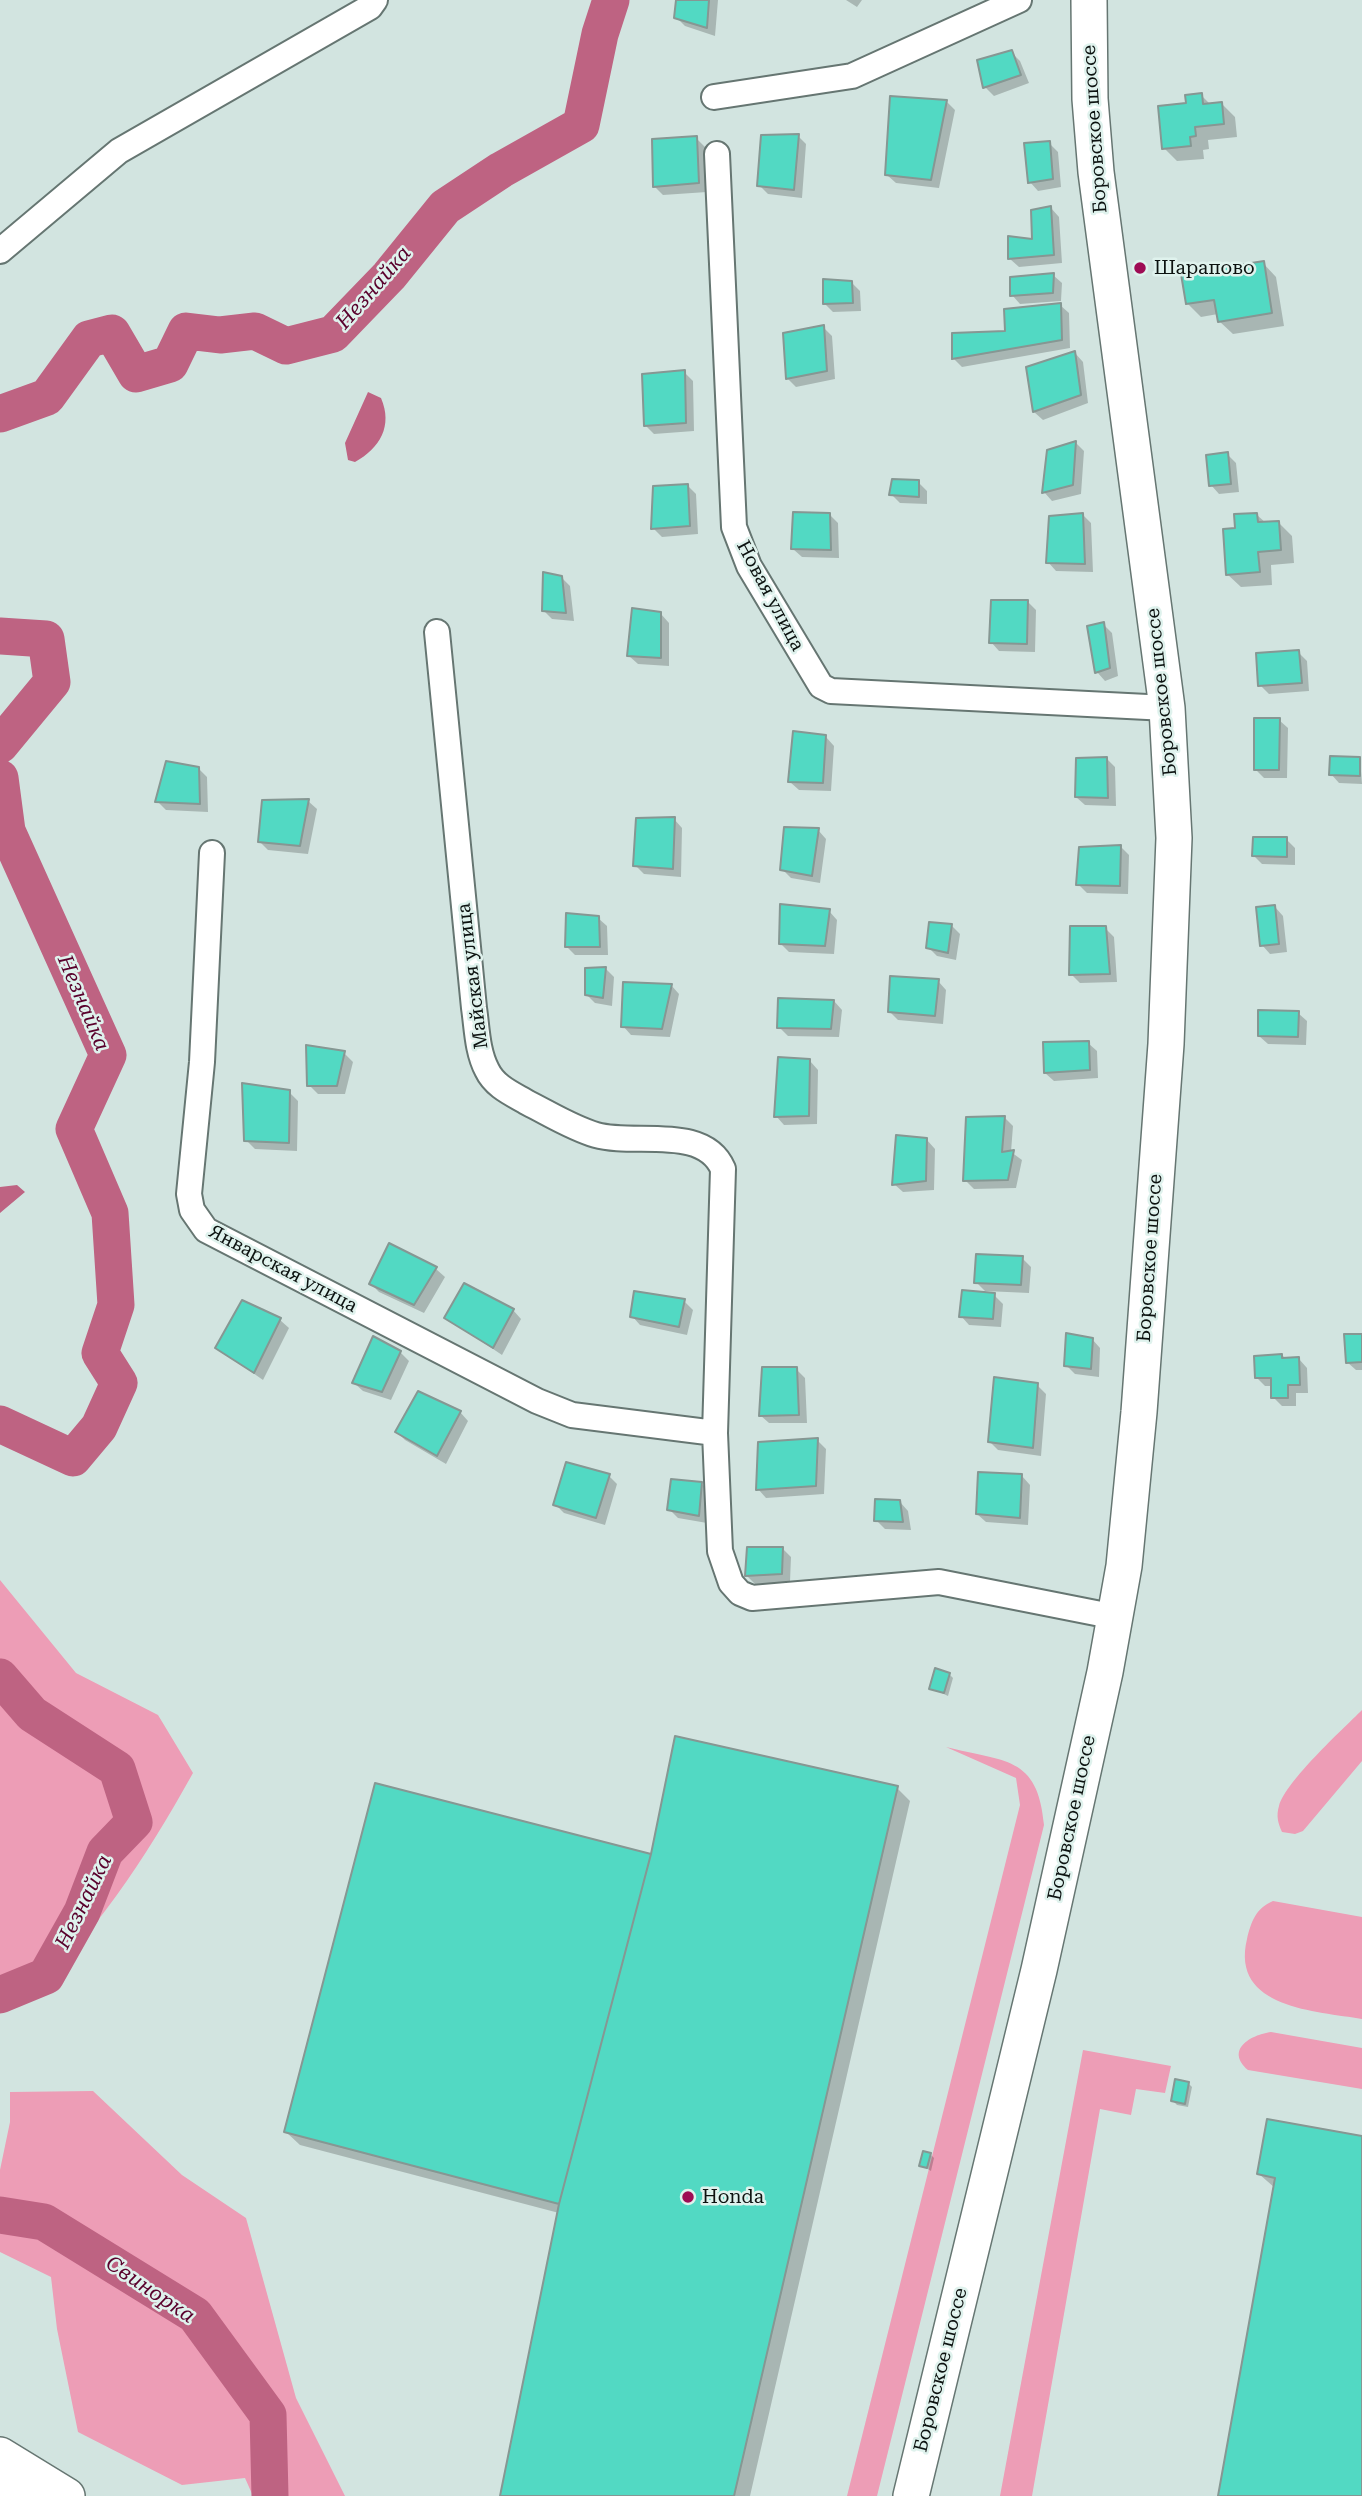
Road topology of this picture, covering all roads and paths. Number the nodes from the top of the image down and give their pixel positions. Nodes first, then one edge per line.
1 (375, 0) edge
2 (1018, 0) edge
3 (1089, 0) edge
4 (714, 97) dead end
5 (717, 154) dead end
6 (0, 251) edge
7 (438, 632) dead end
8 (1167, 708) junction
9 (212, 853) dead end
10 (715, 1433) junction
11 (1116, 1617) junction
12 (0, 2455) edge
13 (0, 2486) edge
14 (16, 2496) edge
15 (67, 2496) edge
16 (911, 2496) edge

1 - 6 street
2 - 4 street
3 - 8 main road, Боровское шоссе
5 - 8 street, Новая улица
7 - 10 street, Майская улица
8 - 11 main road, Боровское шоссе
9 - 10 street, Январская улица
10 - 11 street, Майская улица
11 - 16 main road, Боровское шоссе
12 - 15 main road
13 - 14 main road

